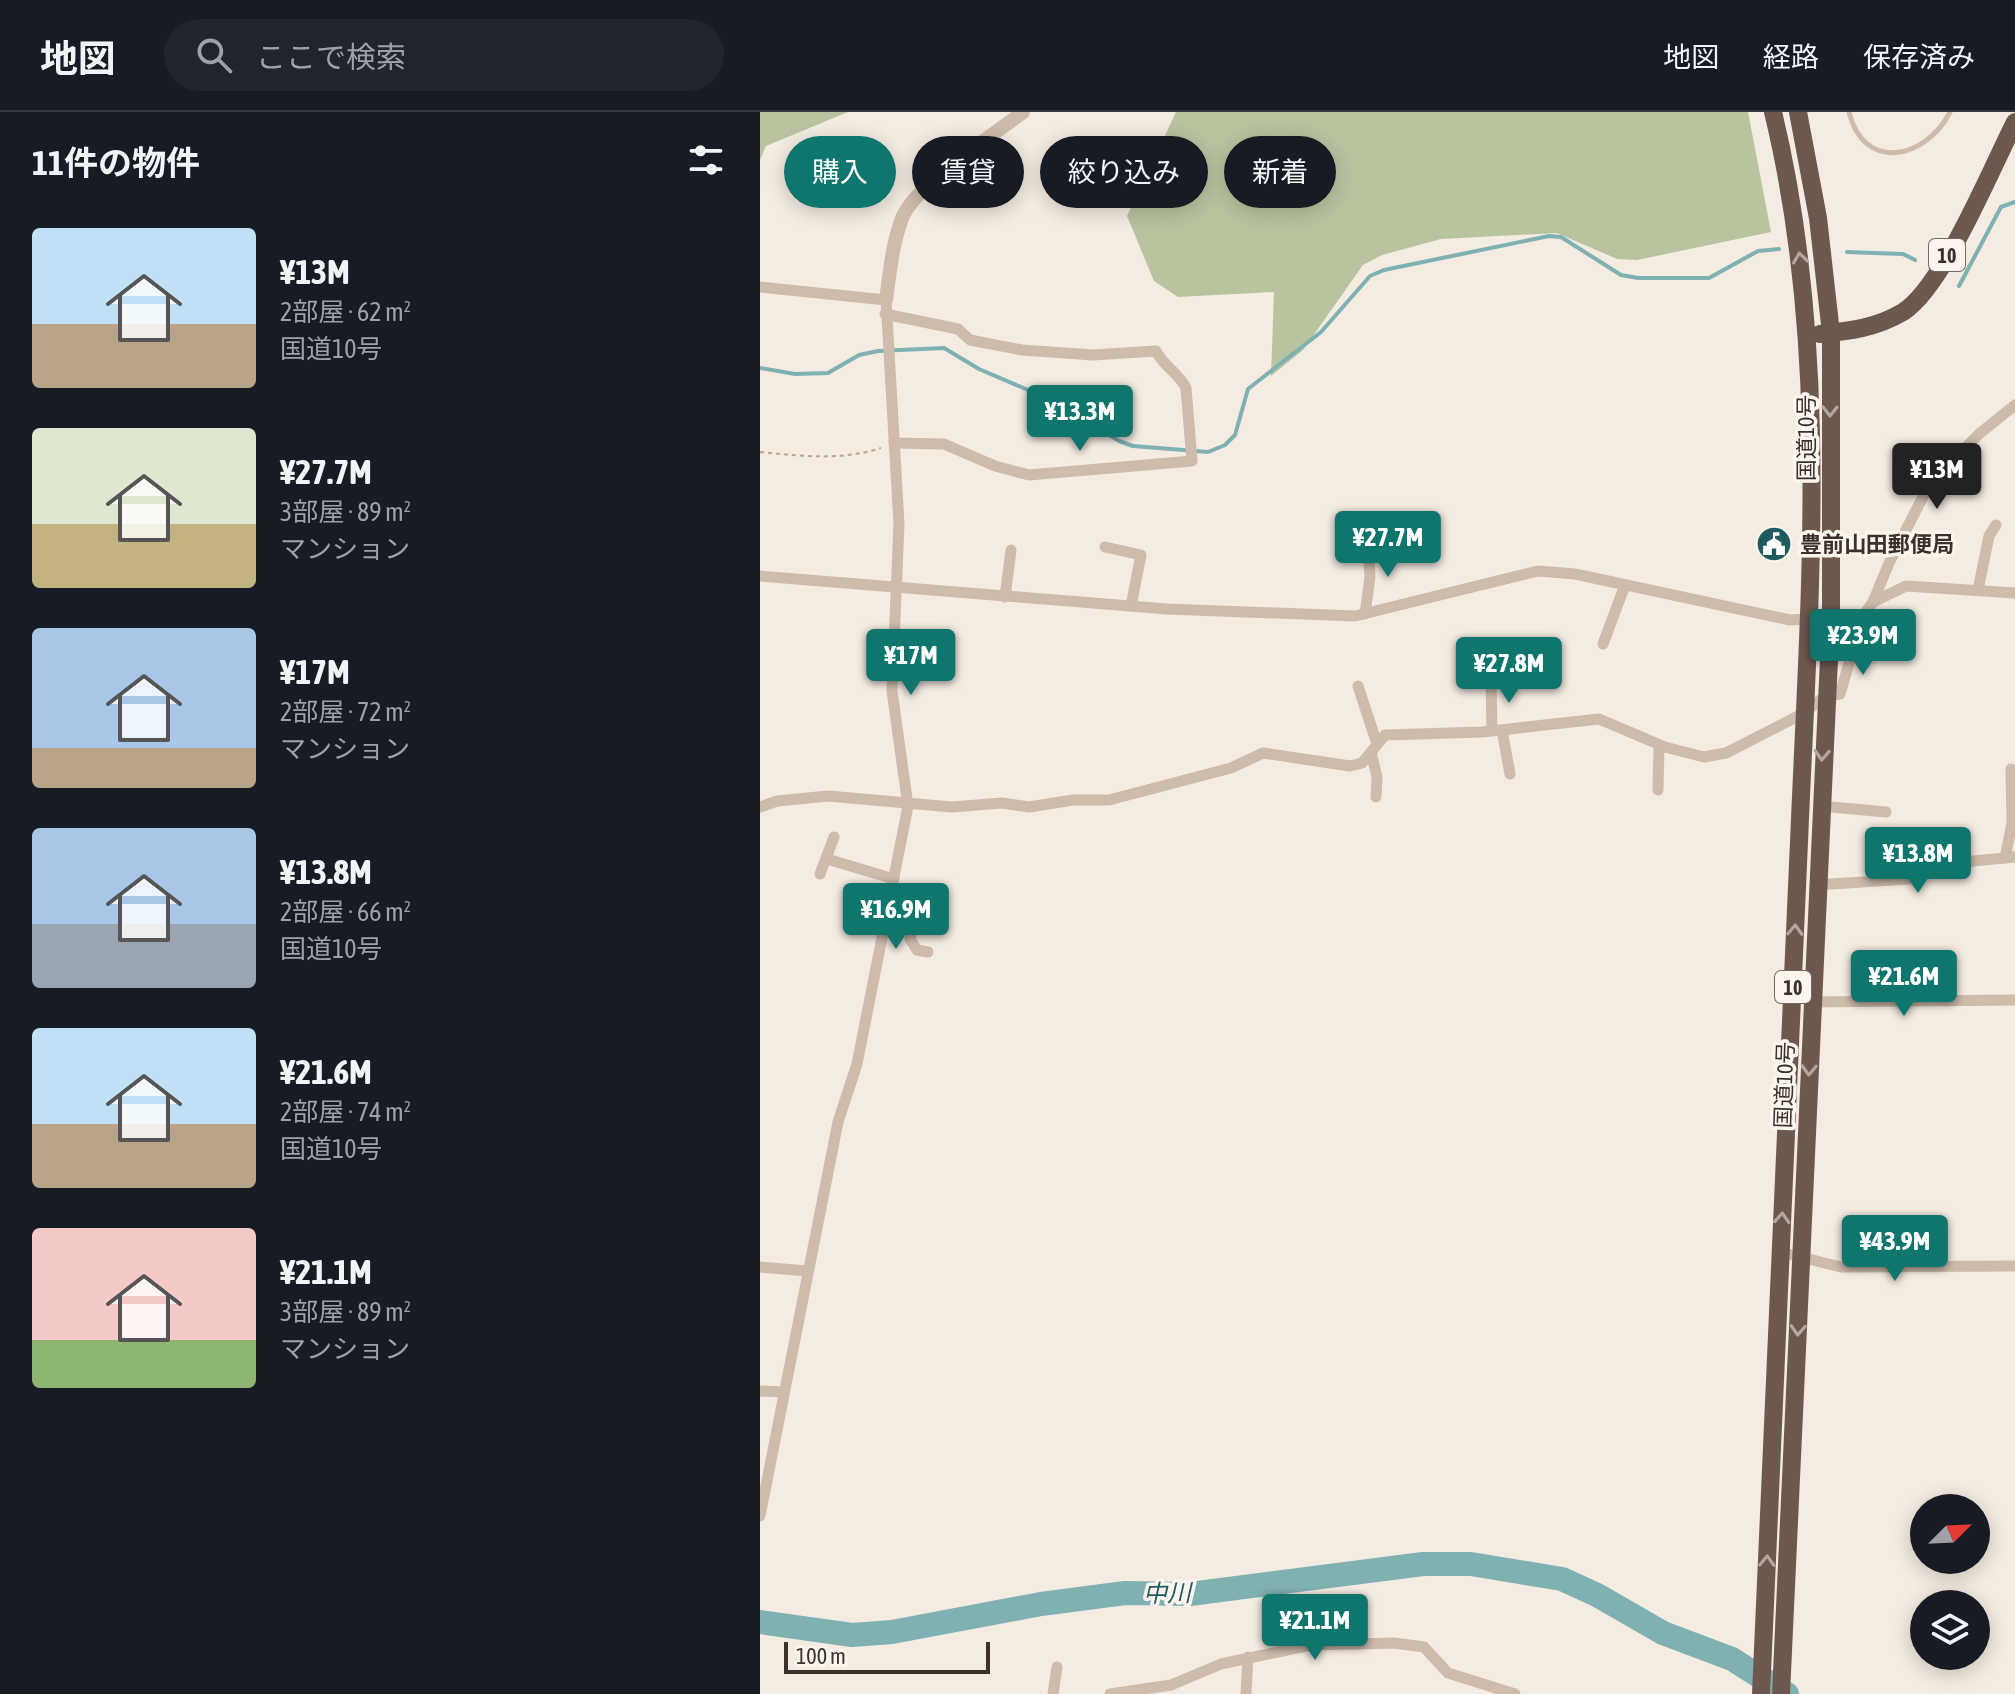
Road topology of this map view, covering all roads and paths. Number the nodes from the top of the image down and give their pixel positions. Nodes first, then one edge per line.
1 (1023, 112) edge
2 (1773, 112) edge
3 (1798, 112) edge
4 (1849, 112) edge
5 (1950, 112) edge
6 (2015, 122) edge
7 (760, 287) edge
8 (886, 307) junction
9 (1831, 333) junction
10 (1808, 335) junction
11 (2015, 405) edge
12 (894, 443) junction
13 (760, 452) edge
14 (1996, 525) dead end
15 (1368, 545) dead end
16 (1105, 547) dead end
17 (1011, 550) dead end
18 (760, 576) edge
19 (1625, 585) junction
20 (899, 589) junction
21 (1978, 590) junction
22 (2015, 593) edge
23 (1005, 597) junction
24 (1873, 602) junction
25 (1131, 606) junction
26 (1365, 614) junction
27 (1831, 616) junction
28 (1863, 616) junction
29 (1807, 617) junction
30 (1603, 644) dead end
31 (1491, 680) dead end
32 (1358, 686) dead end
33 (1825, 696) junction
34 (1804, 713) junction
35 (1497, 730) junction
36 (1659, 745) junction
37 (1374, 748) junction
38 (2011, 769) dead end
39 (1510, 774) dead end
40 (1658, 790) dead end
41 (1376, 797) dead end
42 (908, 806) junction
43 (1820, 806) junction
44 (760, 807) edge
45 (1886, 812) dead end
46 (834, 837) dead end
47 (2010, 857) edge
48 (827, 859) junction
49 (820, 874) dead end
50 (894, 879) junction
51 (1816, 885) junction
52 (887, 907) junction
53 (928, 952) dead end
54 (2015, 1000) edge
55 (1802, 1002) junction
56 (1780, 1252) junction
57 (1801, 1255) junction
58 (2015, 1266) edge
59 (760, 1267) edge
60 (808, 1271) junction
61 (760, 1391) edge
62 (784, 1392) junction
63 (760, 1516) edge
64 (1248, 1657) junction
65 (1057, 1667) dead end
66 (1171, 1689) edge
67 (1053, 1694) edge
68 (1110, 1694) edge
69 (1246, 1694) edge
70 (1515, 1694) edge
71 (1761, 1694) edge
72 (1781, 1694) edge

1 - 8 street
10 -> 2 highway, 国道10号 / 10
3 - 9 highway, 国道10号 / 10
4 - 5 lane
6 - 9 highway, 10
7 - 8 street
8 - 12 street
8 - 12 street
9 - 10 highway, 10
9 -> 27 highway, 国道10号 / 10
10 - 29 highway, 国道10号 / 10
11 - 24 street
12 - 13 path
12 - 20 street
14 - 21 street
15 - 26 street
16 - 25 street
17 - 23 street
18 - 20 street
19 - 26 street
19 - 29 street
19 - 30 street
20 - 23 street
20 - 42 street
21 - 22 street
21 - 24 street
23 - 25 street
24 - 28 street
25 - 26 street
27 - 28 street
27 - 29 street
27 - 33 highway, 国道10号 / 10
28 - 33 street
29 - 34 highway, 国道10号 / 10
31 - 35 street
32 - 37 street
33 - 34 street
33 -> 43 highway, 国道10号 / 10
34 - 36 street
55 -> 34 highway, 国道10号 / 10
35 - 36 street
35 - 37 street
35 - 39 street
36 - 40 street
37 - 41 street
37 - 42 street
38 - 47 street
42 - 44 street
42 - 50 street
43 - 45 street
43 - 51 highway, 国道10号 / 10
46 - 48 street
47 - 51 street
48 - 49 street
48 - 50 street
50 - 52 street
51 - 55 highway, 国道10号 / 10
52 - 53 street
52 - 60 street
54 - 55 street
56 -> 55 highway, 国道10号 / 10
55 -> 57 highway, 国道10号 / 10
56 - 57 street
71 -> 56 highway, 国道10号 / 10
57 - 58 street
57 -> 72 highway, 国道10号 / 10
59 - 60 street
60 - 62 street
61 - 62 street
62 - 63 street
64 - 66 street
64 - 69 street
64 - 70 street
65 - 67 street
66 - 68 street

